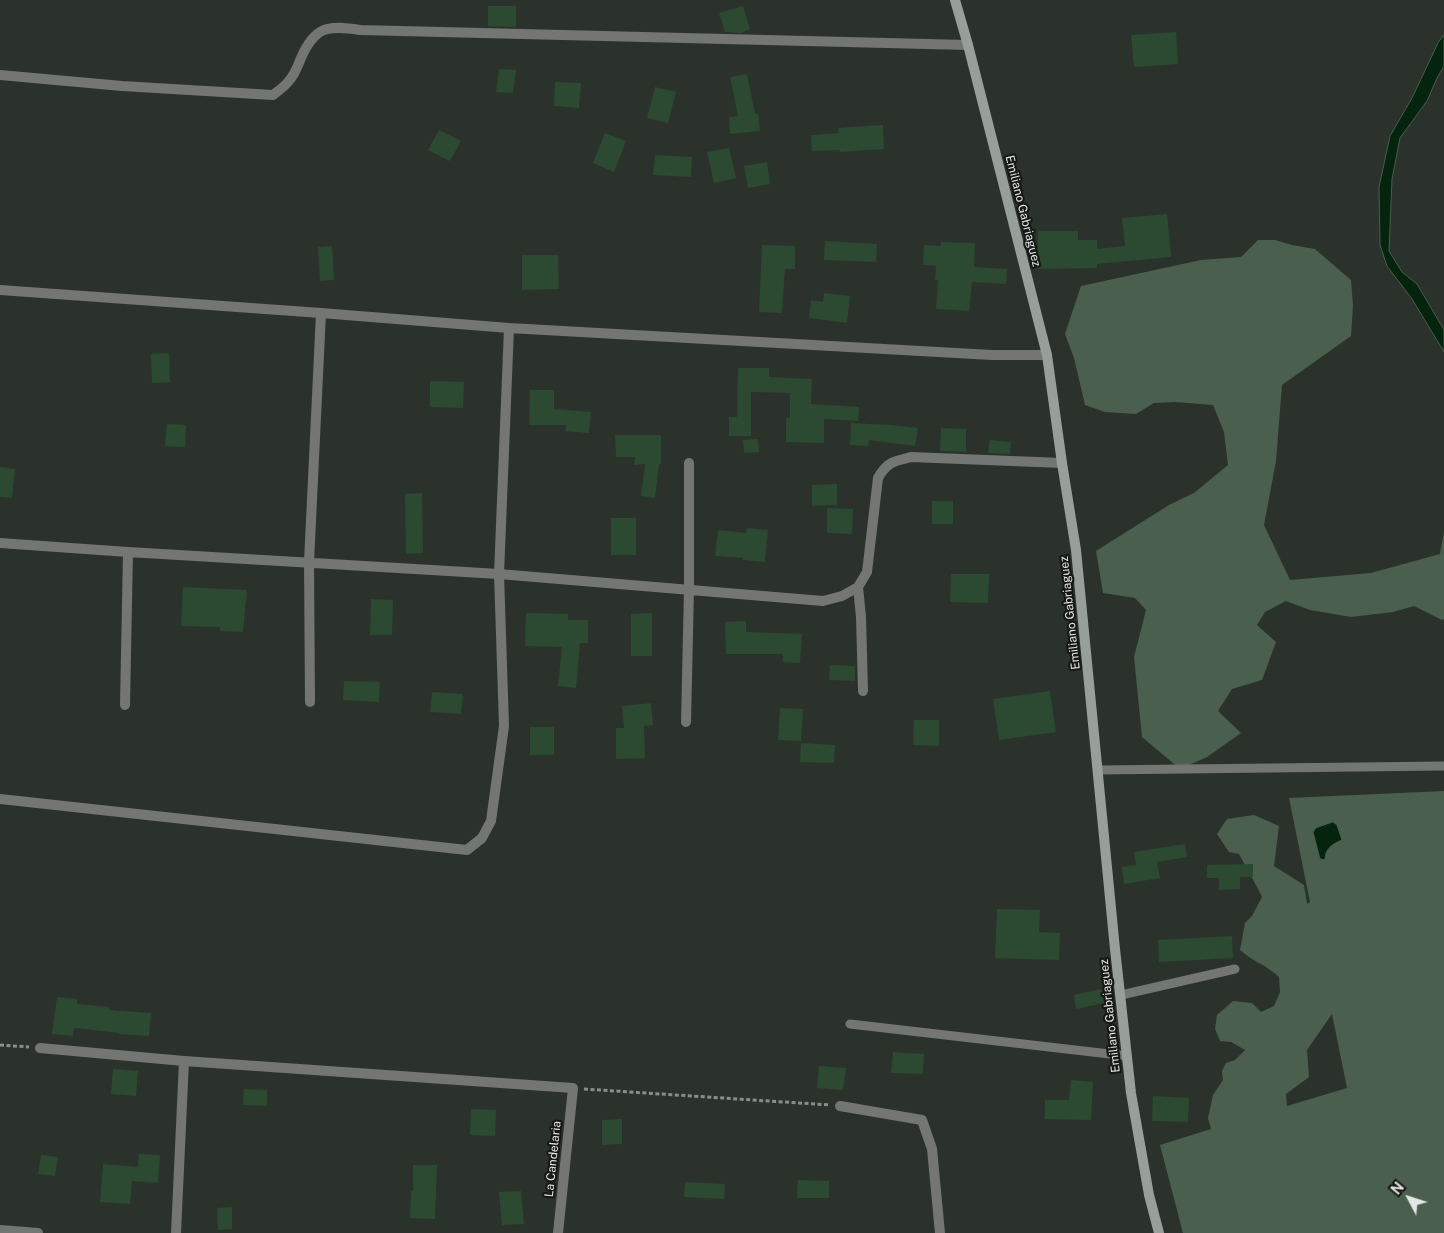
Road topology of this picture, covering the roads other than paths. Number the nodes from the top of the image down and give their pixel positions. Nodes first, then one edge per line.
1 (955, 0) edge
2 (968, 45) junction
3 (0, 75) edge
4 (0, 290) edge
5 (321, 313) junction
6 (509, 328) junction
7 (1047, 354) junction
8 (1062, 462) junction
9 (689, 463) dead end
10 (0, 543) edge
11 (128, 552) junction
12 (309, 562) junction
13 (499, 574) junction
14 (858, 587) junction
15 (689, 590) junction
16 (863, 691) dead end
17 (310, 702) dead end
18 (125, 705) dead end
19 (686, 722) dead end
20 (1444, 766) edge
21 (1098, 770) junction
22 (0, 799) edge
23 (1235, 969) dead end
24 (1121, 995) junction
25 (850, 1024) dead end
26 (40, 1048) road end
27 (1127, 1056) junction
28 (184, 1061) junction
29 (840, 1106) road end
30 (0, 1230) edge
31 (38, 1233) edge
32 (176, 1233) edge
33 (558, 1233) edge
34 (940, 1233) edge
35 (1159, 1233) edge

1 - 2 main road, Emiliano Gabriaguez
2 - 3 street
2 - 7 main road, Emiliano Gabriaguez
4 - 5 street
5 - 6 street
5 - 12 street
6 - 7 street
6 - 13 street
7 - 8 main road, Emiliano Gabriaguez
8 - 14 street
8 - 21 main road, Emiliano Gabriaguez
9 - 15 street
10 - 11 street
11 - 12 street
11 - 18 street
12 - 13 street
12 - 17 street
13 - 15 street
13 - 22 street
14 - 15 street
14 - 16 street
15 - 19 street
20 - 21 lane
21 - 24 main road, Emiliano Gabriaguez
23 - 24 lane
24 - 27 main road, Emiliano Gabriaguez
25 - 27 lane
26 - 28 street
27 - 35 main road, Emiliano Gabriaguez
28 - 32 street
28 - 33 street, La Candelaria
29 - 34 street
30 - 31 street

